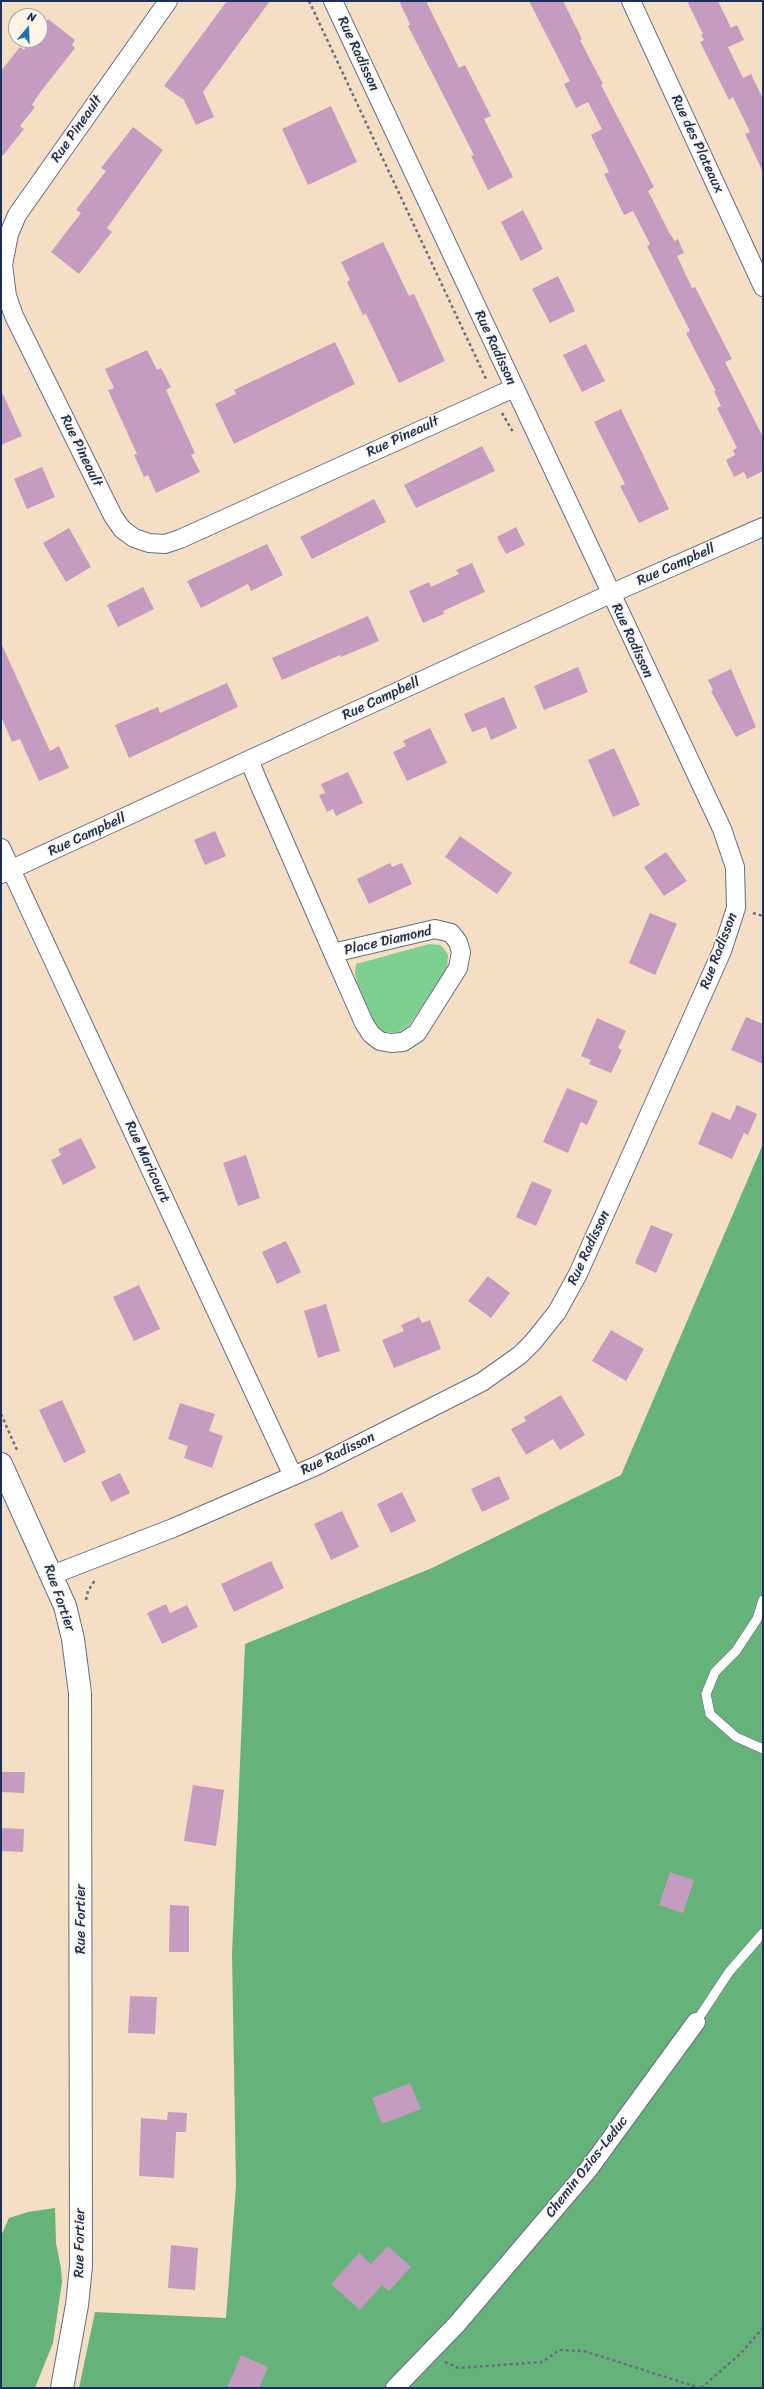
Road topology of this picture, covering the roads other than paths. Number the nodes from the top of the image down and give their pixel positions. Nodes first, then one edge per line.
1 (168, 1) edge
2 (333, 1) edge
3 (631, 1) edge
4 (763, 287) edge
5 (514, 388) junction
6 (763, 527) edge
7 (610, 594) junction
8 (249, 760) junction
9 (1, 848) edge
10 (6, 872) edge
11 (333, 953) junction
12 (1, 1464) edge
13 (293, 1476) junction
14 (52, 1575) junction
15 (763, 1600) edge
16 (763, 1749) edge
17 (763, 1933) edge
18 (696, 2022) joint
19 (62, 2388) edge
20 (395, 2388) edge

1 - 5 street, Rue Pineault
2 - 5 street, Rue Radisson
3 - 4 street, Rue des Plateaux
5 - 7 street, Rue Radisson
6 - 7 street, Rue Campbell
7 - 8 street, Rue Campbell
7 - 13 street, Rue Radisson
8 - 10 street, Rue Campbell
8 - 11 street, Place Diamond
9 - 10 street, Rue Maricourt
10 - 13 street, Rue Maricourt
11 - 11 street, Place Diamond
12 - 14 street, Rue Fortier
13 - 14 street, Rue Radisson
14 - 19 street, Rue Fortier
15 - 16 lane
17 - 18 lane, Chemin Ozias-Leduc
18 - 20 street, Chemin Ozias-Leduc

